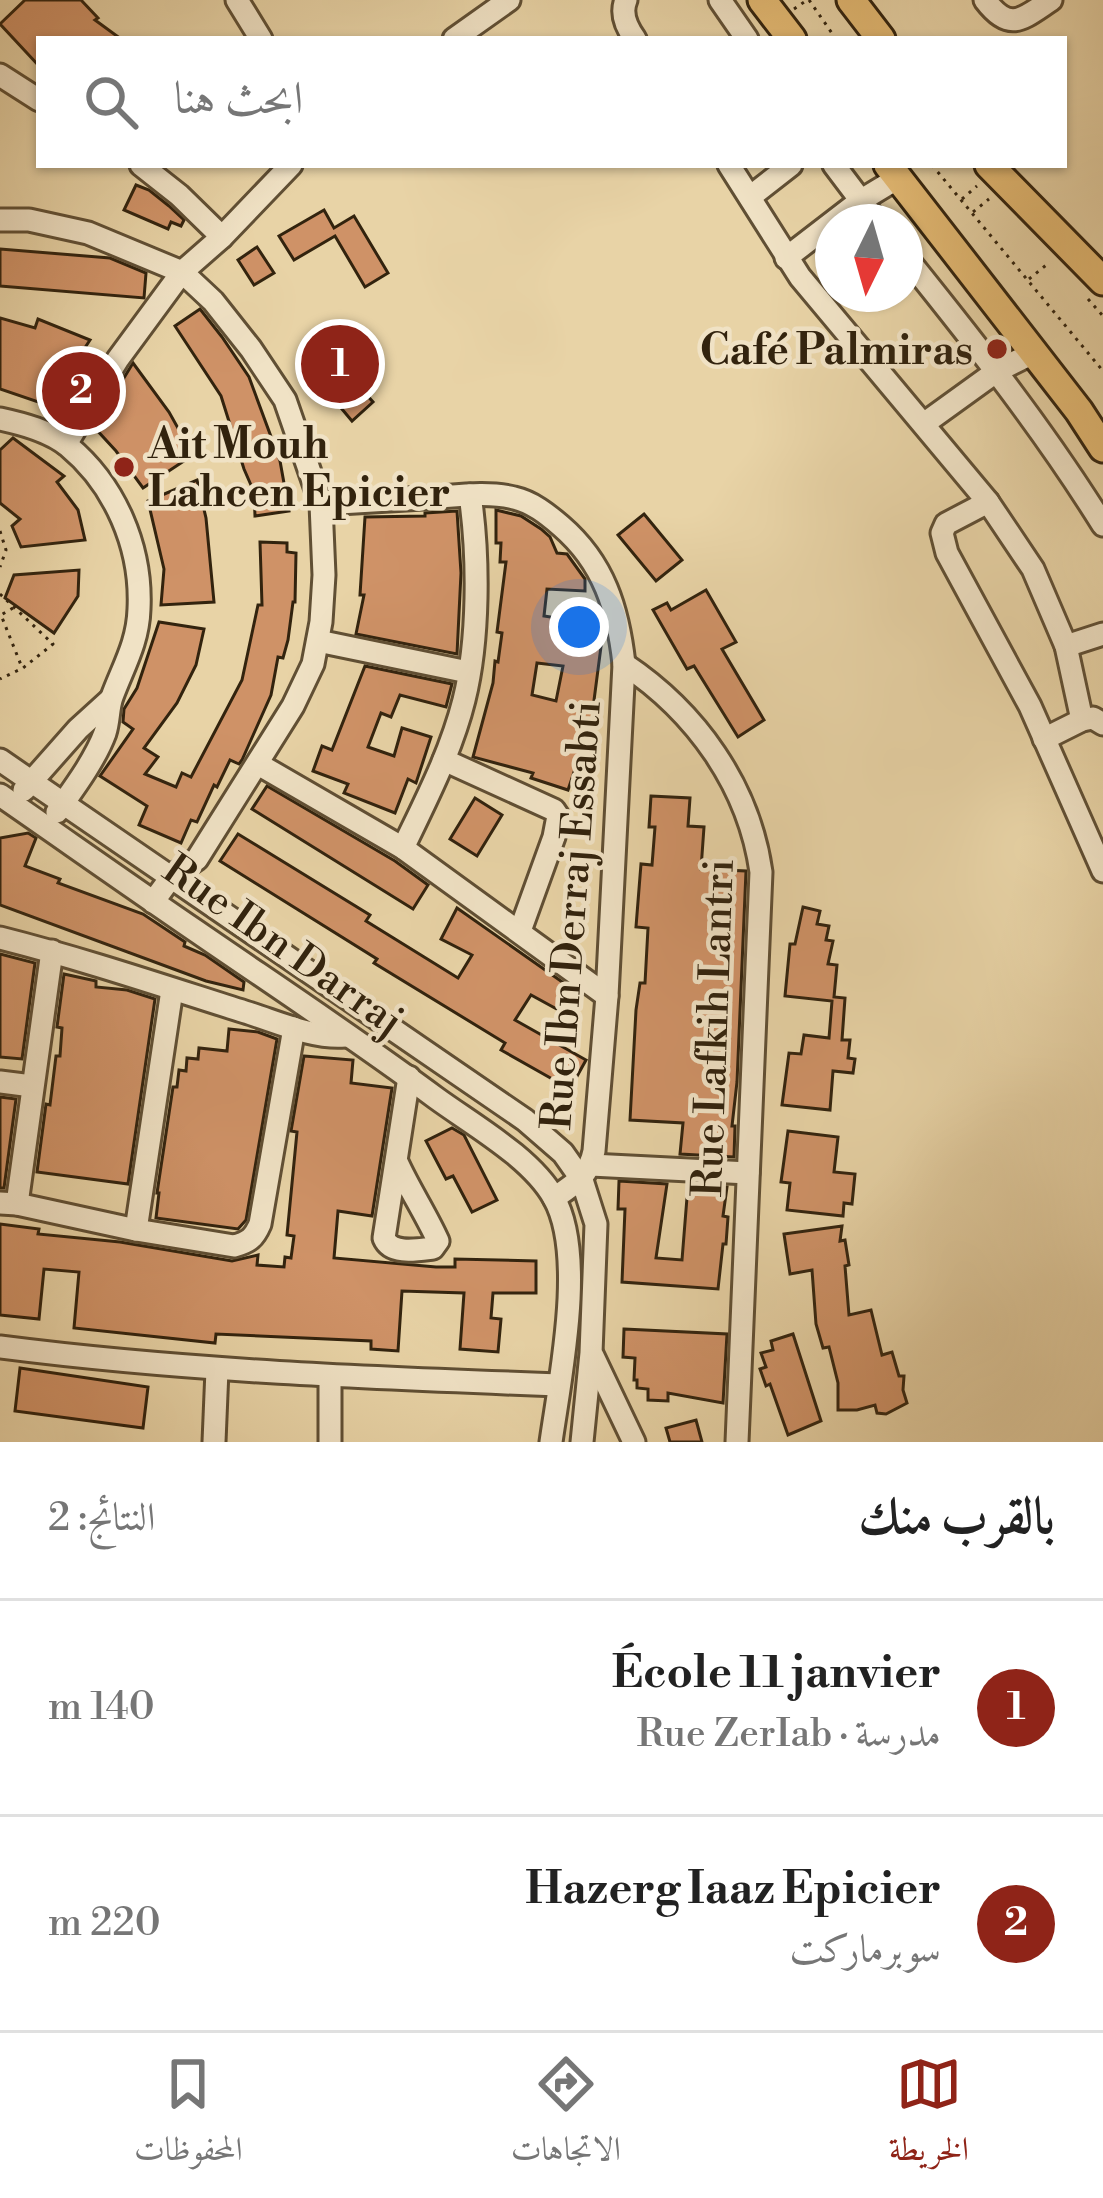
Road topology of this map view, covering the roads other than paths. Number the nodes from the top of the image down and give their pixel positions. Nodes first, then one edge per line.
1 (626, 0) edge
2 (720, 0) edge
3 (762, 0) edge
4 (851, 0) edge
5 (985, 0) edge
6 (1051, 0) edge
7 (506, 1) edge
8 (241, 2) edge
9 (259, 36) edge
10 (458, 36) edge
11 (633, 36) edge
12 (745, 36) edge
13 (790, 36) edge
14 (879, 36) edge
15 (0, 75) edge
16 (36, 98) edge
17 (145, 168) edge
18 (288, 168) edge
19 (731, 168) edge
20 (787, 168) edge
21 (837, 168) edge
22 (893, 171) edge
23 (985, 174) edge
24 (750, 197) junction
25 (860, 201) junction
26 (862, 204) edge
27 (0, 220) edge
28 (222, 237) junction
29 (786, 258) junction
30 (182, 272) junction
31 (923, 278) edge
32 (1103, 281) edge
33 (1033, 353) junction
34 (997, 371) junction
35 (0, 419) edge
36 (925, 423) junction
37 (66, 444) junction
38 (1103, 448) edge
39 (470, 495) junction
40 (988, 502) junction
41 (321, 504) junction
42 (1103, 525) edge
43 (1103, 634) edge
44 (318, 640) junction
45 (1066, 646) junction
46 (624, 664) junction
47 (468, 672) junction
48 (111, 699) junction
49 (1093, 722) edge
50 (1044, 739) junction
51 (0, 760) edge
52 (444, 760) junction
53 (258, 764) junction
54 (32, 781) junction
55 (6, 799) edge
56 (64, 802) junction
57 (1094, 823) edge
58 (47, 827) junction
59 (403, 848) junction
60 (197, 859) junction
61 (1103, 871) edge
62 (172, 876) junction
63 (195, 892) junction
64 (153, 902) junction
65 (176, 917) junction
66 (520, 931) junction
67 (0, 938) edge
68 (52, 951) junction
69 (282, 952) junction
70 (262, 976) junction
71 (172, 990) junction
72 (607, 996) junction
73 (366, 1011) junction
74 (244, 1012) junction
75 (294, 1028) junction
76 (347, 1035) junction
77 (409, 1078) junction
78 (0, 1082) edge
79 (32, 1086) junction
80 (397, 1162) dead end
81 (586, 1173) junction
82 (748, 1173) junction
83 (554, 1198) junction
84 (9, 1203) edge
85 (136, 1230) junction
86 (0, 1347) edge
87 (591, 1353) junction
88 (217, 1370) junction
89 (330, 1377) junction
90 (559, 1385) junction
91 (214, 1442) edge
92 (330, 1442) edge
93 (551, 1442) edge
94 (582, 1442) edge
95 (634, 1442) edge
96 (737, 1442) edge

1 - 11 street
2 - 12 street
3 - 13 main road
4 - 14 main road
5 - 6 street
7 - 10 street
8 - 9 street
15 - 16 street
17 - 28 street
18 - 28 street
19 - 24 street
20 - 24 street
21 - 25 street
22 - 25 street
22 - 33 main road
23 - 32 main road
24 - 29 street
25 - 26 street
25 - 29 street
27 - 30 street
28 - 30 street
29 - 36 street
30 - 37 street
30 - 41 street
31 - 34 street
33 - 34 street
33 - 38 main road
34 - 36 street
34 - 42 street
35 - 37 street
36 - 40 street
37 - 48 street
39 - 41 street, Rue Ibn Derraj Essabti
39 - 46 street, Rue Ibn Derraj Essabti
39 - 47 street
40 - 45 street
40 - 50 street
41 - 44 street
43 - 45 street
44 - 47 street
44 - 53 street
45 - 49 street
46 - 72 street, Rue Ibn Derraj Essabti
46 - 82 street, Rue Lafkih Lantri
47 - 52 street
48 - 54 street
48 - 56 street
49 - 50 street
50 - 57 street
51 - 54 street, Rue Ibn Darraj
52 - 59 street
52 - 66 street
53 - 59 street
53 - 60 street
54 - 55 street
54 - 56 street, Rue Ibn Darraj
55 - 58 street, Rue Ibn Darraj
56 - 58 street
56 - 62 street, Rue Ibn Darraj
57 - 61 street
58 - 64 street, Rue Ibn Darraj
59 - 66 street
60 - 62 street
60 - 63 street
62 - 63 street, Rue Ibn Darraj
62 - 64 street
63 - 65 street
63 - 69 street, Rue Ibn Darraj
64 - 65 street, Rue Ibn Darraj
65 - 70 street, Rue Ibn Darraj
66 - 72 street
67 - 68 street
68 - 71 street
68 - 79 street
69 - 70 street
69 - 73 street, Rue Ibn Darraj
70 - 74 street
70 - 76 street, Rue Ibn Darraj
71 - 74 street
71 - 85 street
72 - 81 street, Rue Ibn Derraj Essabti
73 - 76 street
73 - 81 street, Rue Ibn Darraj
74 - 75 street
75 - 76 street
75 - 85 street
76 - 77 street, Rue Ibn Darraj
77 - 80 street
77 - 83 street, Rue Ibn Darraj
78 - 79 street
79 - 84 street
81 - 82 street
81 - 83 street, Rue Ibn Derraj Essabti
81 - 87 street
82 - 96 street, Rue Lafkih Lantri
83 - 90 street
84 - 85 street
86 - 88 street
87 - 94 street
87 - 95 street
88 - 89 street
88 - 91 street
89 - 90 street
89 - 92 street
90 - 93 street

